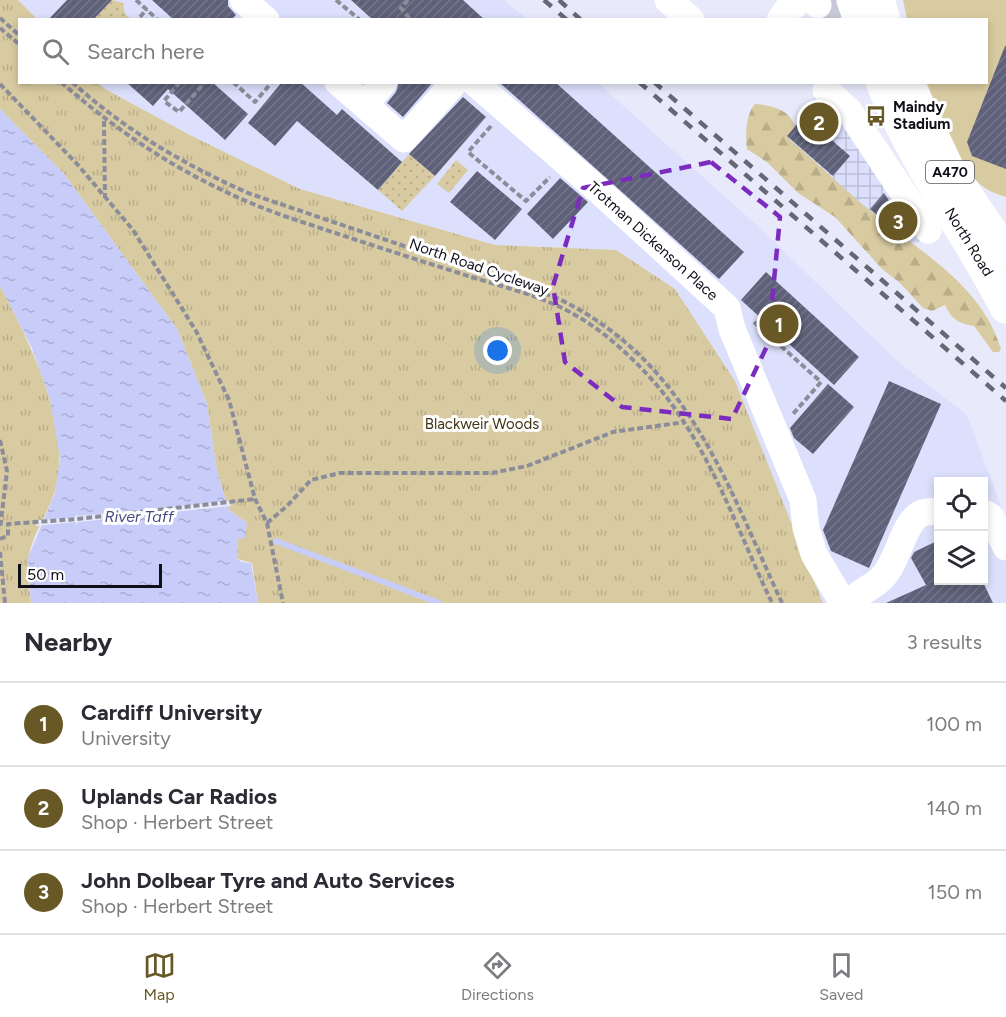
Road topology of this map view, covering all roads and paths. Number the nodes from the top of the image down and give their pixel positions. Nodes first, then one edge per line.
1 (136, 0) edge
2 (243, 0) edge
3 (336, 0) edge
4 (408, 0) edge
5 (668, 0) edge
6 (878, 0) edge
7 (886, 0) edge
8 (817, 4) edge
9 (147, 9) junction
10 (140, 17) dead end
11 (0, 18) edge
12 (156, 18) edge
13 (264, 18) edge
14 (358, 18) edge
15 (409, 18) edge
16 (689, 18) edge
17 (855, 18) edge
18 (883, 18) edge
19 (884, 18) edge
20 (0, 28) edge
21 (18, 34) edge
22 (18, 43) edge
23 (0, 84) edge
24 (64, 84) edge
25 (74, 84) edge
26 (178, 84) edge
27 (203, 84) edge
28 (234, 84) edge
29 (270, 84) edge
30 (340, 84) edge
31 (382, 84) edge
32 (452, 84) edge
33 (476, 84) edge
34 (886, 84) edge
35 (887, 84) edge
36 (826, 90) dead end
37 (364, 105) junction
38 (104, 120) junction
39 (493, 124) dead end
40 (904, 166) junction
41 (553, 174) dead end
42 (105, 198) junction
43 (996, 226) edge
44 (928, 230) dead end
45 (1006, 254) edge
46 (1006, 307) edge
47 (685, 422) junction
48 (0, 440) edge
49 (255, 499) junction
50 (934, 511) edge
51 (988, 516) edge
52 (267, 523) junction
53 (0, 529) edge
54 (0, 539) edge
55 (1006, 547) edge
56 (0, 552) edge
57 (6, 603) edge
58 (283, 603) edge
59 (772, 603) edge
60 (782, 603) edge
61 (843, 603) edge
62 (849, 603) edge

1 - 9 path
2 - 13 street
3 - 14 path
4 - 15 path
5 - 16 street
6 - 18 main road
7 - 19 street
8 - 17 main road
9 - 10 path
9 - 12 path
11 - 21 path
20 - 22 path
23 - 42 path
24 - 38 path, North Road Cycleway
25 - 60 path
26 - 27 path
28 - 29 path
30 - 37 street
31 - 37 street
32 - 37 street
33 - 61 street, Trotman Dickenson Place
34 - 40 main road, North Road / A470
35 - 43 main road, North Road / A470
36 - 40 street
38 - 42 path
38 - 47 path, North Road Cycleway
39 - 41 path
40 - 44 street
40 - 46 main road, North Road / A470
42 - 49 path
43 - 45 main road, North Road / A470
47 - 52 path
47 - 59 path, North Road Cycleway
48 - 53 path
49 - 52 path
49 - 54 path
50 - 62 street
51 - 55 street
52 - 58 path
56 - 57 path

